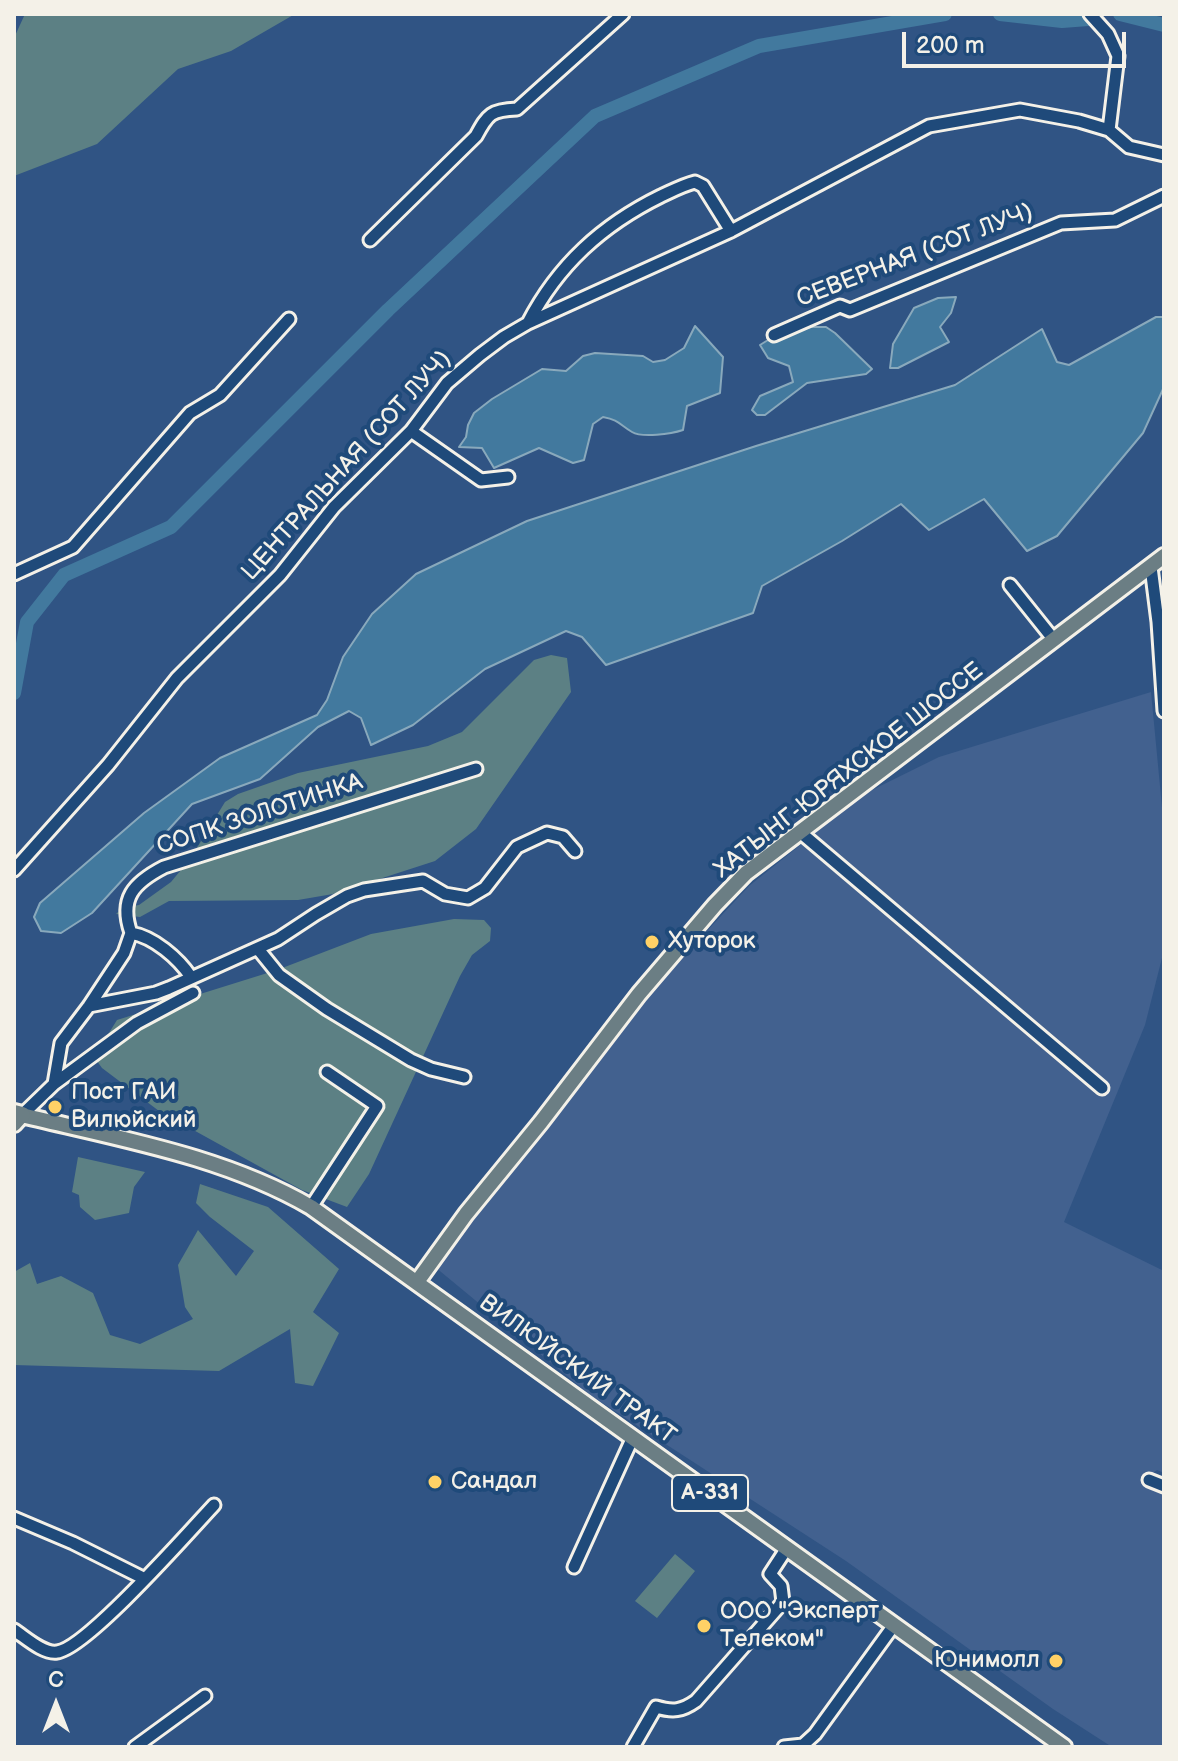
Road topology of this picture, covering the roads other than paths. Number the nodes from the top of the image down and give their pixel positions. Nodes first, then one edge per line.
1 (623, 14) edge
2 (1090, 14) edge
3 (1109, 130) junction
4 (1164, 155) edge
5 (1164, 196) edge
6 (731, 231) junction
7 (370, 240) dead end
8 (289, 319) dead end
9 (528, 323) junction
10 (774, 335) dead end
11 (411, 431) junction
12 (508, 477) dead end
13 (1164, 556) edge
14 (1151, 567) junction
15 (14, 574) edge
16 (1010, 585) dead end
17 (1161, 624) edge
18 (1054, 640) junction
19 (1164, 711) edge
20 (476, 769) dead end
21 (800, 832) junction
22 (575, 851) dead end
23 (14, 870) edge
24 (131, 933) junction
25 (258, 949) junction
26 (191, 977) junction
27 (193, 993) dead end
28 (89, 1006) junction
29 (327, 1072) dead end
30 (464, 1077) dead end
31 (54, 1084) junction
32 (1102, 1088) dead end
33 (17, 1117) edge
34 (311, 1207) junction
35 (417, 1282) junction
36 (633, 1437) junction
37 (1149, 1480) dead end
38 (1164, 1486) edge
39 (214, 1505) dead end
40 (14, 1518) edge
41 (787, 1548) junction
42 (574, 1567) dead end
43 (145, 1579) junction
44 (894, 1625) junction
45 (14, 1630) edge
46 (205, 1696) dead end
47 (637, 1746) edge
48 (135, 1747) edge
49 (784, 1747) edge
50 (1064, 1747) edge

1 - 7 street
2 - 3 street
3 - 4 street, ЦЕНТРАЛЬНАЯ (СОТ ЛУЧ)
3 - 6 street, ЦЕНТРАЛЬНАЯ (СОТ ЛУЧ)
5 - 10 street, СЕВЕРНАЯ (СОТ ЛУЧ)
6 - 9 street, ЦЕНТРАЛЬНАЯ (СОТ ЛУЧ)
6 - 9 street
8 - 15 street
9 - 11 street, ЦЕНТРАЛЬНАЯ (СОТ ЛУЧ)
11 - 12 street
11 - 23 street, ЦЕНТРАЛЬНАЯ (СОТ ЛУЧ)
13 - 14 main road, ХАТЫНГ-ЮРЯХСКОЕ ШОССЕ
14 - 17 street
14 - 18 main road, ХАТЫНГ-ЮРЯХСКОЕ ШОССЕ
16 - 18 street
17 - 19 street
18 - 21 main road, ХАТЫНГ-ЮРЯХСКОЕ ШОССЕ
20 - 24 street, СОПК ЗОЛОТИНКА
21 - 32 street
21 - 35 main road, ХАТЫНГ-ЮРЯХСКОЕ ШОССЕ
22 - 25 street
24 - 26 street
24 - 28 street, СОПК ЗОЛОТИНКА
25 - 26 street
25 - 30 street
26 - 28 street
27 - 31 street
28 - 31 street, СОПК ЗОЛОТИНКА
29 - 34 street
31 - 33 street
33 - 34 main road, ВИЛЮЙСКИЙ ТРАКТ / А-331
34 - 35 main road, ВИЛЮЙСКИЙ ТРАКТ / А-331
35 - 36 main road, ВИЛЮЙСКИЙ ТРАКТ / А-331
36 - 41 main road, ВИЛЮЙСКИЙ ТРАКТ / А-331
36 - 42 street
37 - 38 street
39 - 43 street
40 - 43 street
41 - 44 main road, ВИЛЮЙСКИЙ ТРАКТ / А-331
41 - 47 street
43 - 45 street
44 - 49 street
44 - 50 main road, ВИЛЮЙСКИЙ ТРАКТ / А-331
46 - 48 street

